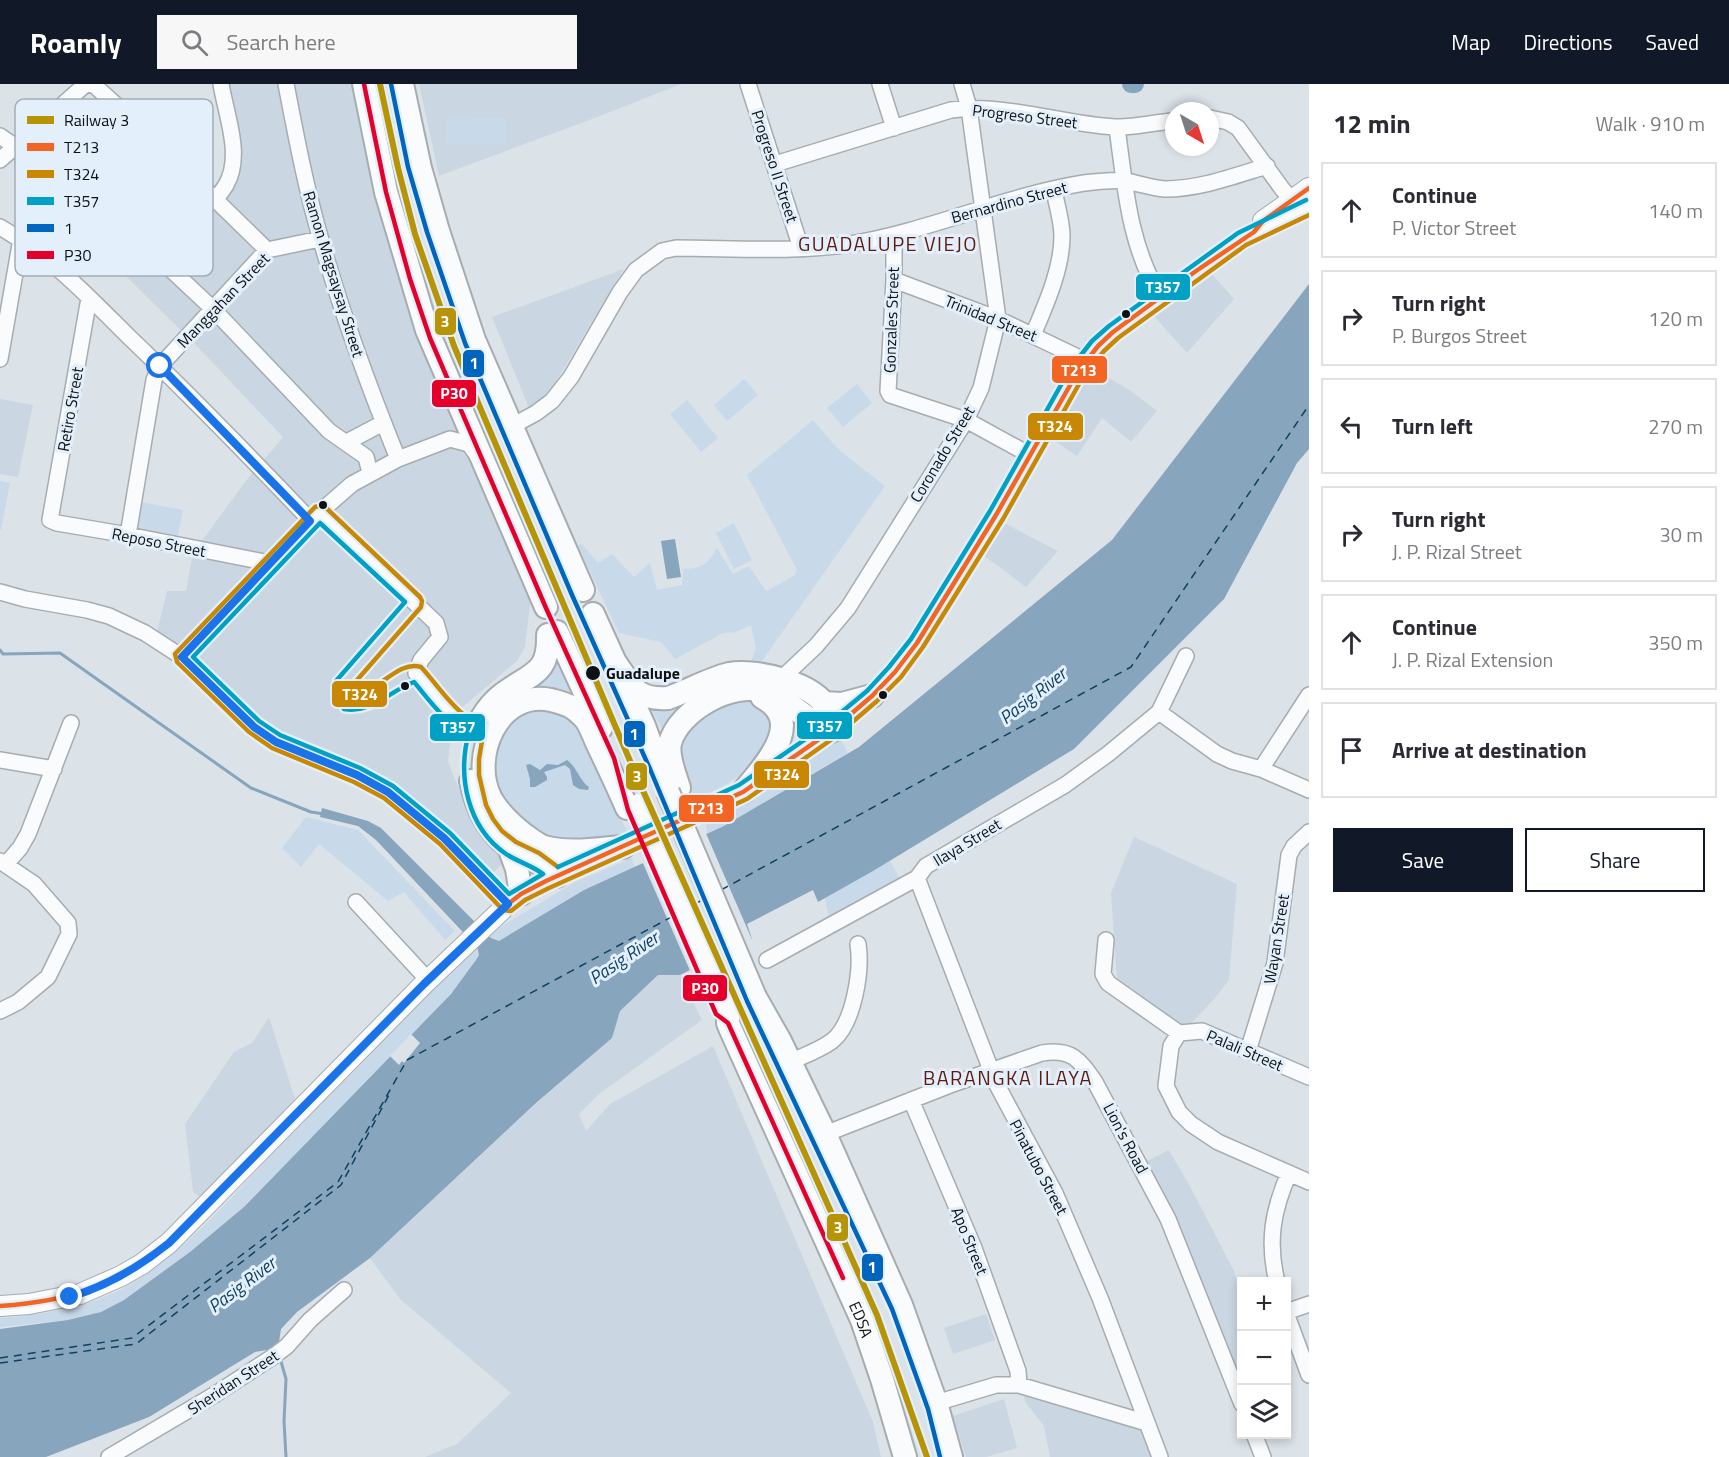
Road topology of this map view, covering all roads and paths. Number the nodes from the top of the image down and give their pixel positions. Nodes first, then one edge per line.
1 (87, 84) edge
2 (221, 84) edge
3 (286, 84) edge
4 (364, 84) edge
5 (402, 84) edge
6 (748, 84) edge
7 (880, 84) edge
8 (962, 84) edge
9 (70, 99) edge
10 (109, 99) edge
11 (969, 108) junction
12 (1219, 120) edge
13 (1165, 122) edge
14 (894, 128) junction
15 (1117, 128) junction
16 (0, 136) edge
17 (15, 147) joint
18 (0, 160) edge
19 (775, 164) junction
20 (1267, 166) junction
21 (1125, 181) junction
22 (1054, 189) junction
23 (1304, 196) edge
24 (215, 200) joint
25 (983, 208) junction
26 (0, 227) edge
27 (894, 235) junction
28 (15, 236) edge
29 (320, 239) junction
30 (801, 248) junction
31 (267, 250) junction
32 (15, 273) edge
33 (66, 276) edge
34 (178, 276) edge
35 (894, 280) junction
36 (1161, 297) junction
37 (90, 298) junction
38 (213, 309) junction
39 (998, 319) junction
40 (1033, 335) junction
41 (0, 359) edge
42 (1086, 361) junction
43 (160, 366) junction
44 (966, 420) junction
45 (384, 423) junction
46 (512, 426) junction
47 (347, 442) junction
48 (1030, 455) junction
49 (398, 459) junction
50 (482, 462) junction
51 (370, 473) junction
52 (315, 516) junction
53 (50, 520) joint
54 (128, 535) junction
55 (269, 564) junction
56 (584, 590) dead end
57 (0, 592) edge
58 (546, 607) dead end
59 (593, 614) dead end
60 (1186, 656) dead end
61 (182, 657) junction
62 (617, 665) junction
63 (781, 679) junction
64 (745, 689) junction
65 (1309, 695) edge
66 (872, 696) junction
67 (823, 703) junction
68 (1159, 712) junction
69 (71, 723) dead end
70 (478, 726) junction
71 (831, 731) junction
72 (0, 760) edge
73 (54, 769) junction
74 (1261, 769) junction
75 (676, 790) junction
76 (1309, 790) edge
77 (743, 792) junction
78 (631, 808) junction
79 (1309, 832) edge
80 (509, 847) junction
81 (544, 847) junction
82 (623, 847) junction
83 (3, 862) edge
84 (556, 876) junction
85 (918, 878) junction
86 (515, 899) junction
87 (356, 902) dead end
88 (1106, 940) dead end
89 (858, 944) dead end
90 (767, 960) dead end
91 (428, 980) junction
92 (0, 1011) edge
93 (1179, 1033) junction
94 (1248, 1051) junction
95 (790, 1062) junction
96 (991, 1070) junction
97 (1309, 1077) edge
98 (912, 1100) junction
99 (825, 1134) junction
100 (1289, 1173) junction
101 (1309, 1182) edge
102 (1276, 1277) edge
103 (344, 1290) dead end
104 (1309, 1304) edge
105 (0, 1306) edge
106 (1291, 1311) edge
107 (1291, 1323) edge
108 (1308, 1370) edge
109 (1019, 1385) junction
110 (1237, 1392) edge
111 (936, 1403) junction
112 (1147, 1424) junction
113 (1256, 1439) edge
114 (109, 1457) edge
115 (905, 1457) edge
116 (951, 1457) edge
117 (1160, 1457) edge
118 (1263, 1457) edge

1 - 9 street
1 - 10 street
2 - 24 street
3 - 29 street, Ramon Magsaysay Street
4 - 50 highway
5 - 46 highway
6 - 19 street, Progreso II Street
7 - 14 street
8 - 11 street, Coronado Street
11 - 14 street, Progreso Street
11 - 15 street, Progreso Street
11 - 25 street, Coronado Street
12 - 20 street
13 - 15 street, Progreso Street
14 - 19 street, Progreso Street
15 - 21 street
16 - 17 street
17 - 18 street
19 - 30 street, Progreso II Street
20 - 21 street, Bernardino Street
20 - 23 street
21 - 22 street, Bernardino Street
21 - 36 street
22 - 25 street, Bernardino Street
22 - 40 street
23 - 36 main road
24 - 31 street
25 - 27 street, Bernardino Street
25 - 39 street, Coronado Street
26 - 28 street
27 - 30 street, Bernardino Street
27 - 35 street, Gonzales Street
29 - 31 street, Manggahan Street
29 - 45 street, Ramon Magsaysay Street
30 - 46 street, Bernardino Street
31 - 38 street, Manggahan Street
32 - 41 street
33 - 37 street
34 - 38 street
35 - 39 street, Trinidad Street
35 - 44 street, Gonzales Street
36 - 42 main road
37 - 43 street
37 - 53 street, Retiro Street
38 - 43 street, Manggahan Street
38 - 47 street
39 - 40 street, Trinidad Street
39 - 44 street, Coronado Street
40 - 42 street, Trinidad Street
42 - 48 main road
43 - 52 street
43 - 54 street, Manggahan Street
44 - 48 street, Gonzales Street
44 - 63 street, Coronado Street
45 - 47 street
45 - 49 street, Ramon Magsaysay Street
46 - 56 highway
47 - 51 street
48 - 66 main road
49 - 50 street
49 - 51 street
50 - 58 highway
51 - 52 street
52 - 55 street
52 - 70 street
53 - 54 street, Reposo Street
54 - 55 street, Reposo Street
55 - 61 street
57 - 61 street
59 - 62 highway
60 - 68 street
61 - 86 street
62 - 63 highway
62 - 75 highway
63 - 67 highway
64 - 71 highway
64 - 75 highway
64 - 77 highway
65 - 74 street
66 - 67 highway
66 - 71 main road
67 - 71 highway
68 - 74 street
68 - 85 street, Ilaya Street
69 - 73 street
70 - 78 highway, EDSA
70 - 80 highway
71 - 77 main road
72 - 73 street
73 - 83 street
74 - 76 street
75 - 95 highway, bridge
77 - 82 main road
78 - 81 highway
78 - 115 highway, EDSA
79 - 94 street, Wayan Street
80 - 84 highway
80 - 86 highway
81 - 82 highway
81 - 84 highway
82 - 84 main road
83 - 92 street
84 - 86 main road
85 - 90 street, Ilaya Street
85 - 96 street, Pinatubo Street
86 - 91 main road
87 - 91 street
88 - 93 street
89 - 95 street
91 - 105 main road
93 - 94 street, Palali Street
93 - 100 street
94 - 97 street, Palali Street
95 - 99 highway
96 - 98 street, Lion's Road
96 - 110 street, Lion's Road
96 - 112 street, Pinatubo Street
98 - 99 street, Lion's Road
98 - 109 street, Apo Street
99 - 111 highway
100 - 101 street
100 - 102 street
103 - 114 street, Sheridan Street
104 - 106 street
107 - 108 street
109 - 111 street
109 - 112 street
111 - 116 highway
112 - 117 street, Pinatubo Street
113 - 118 street

